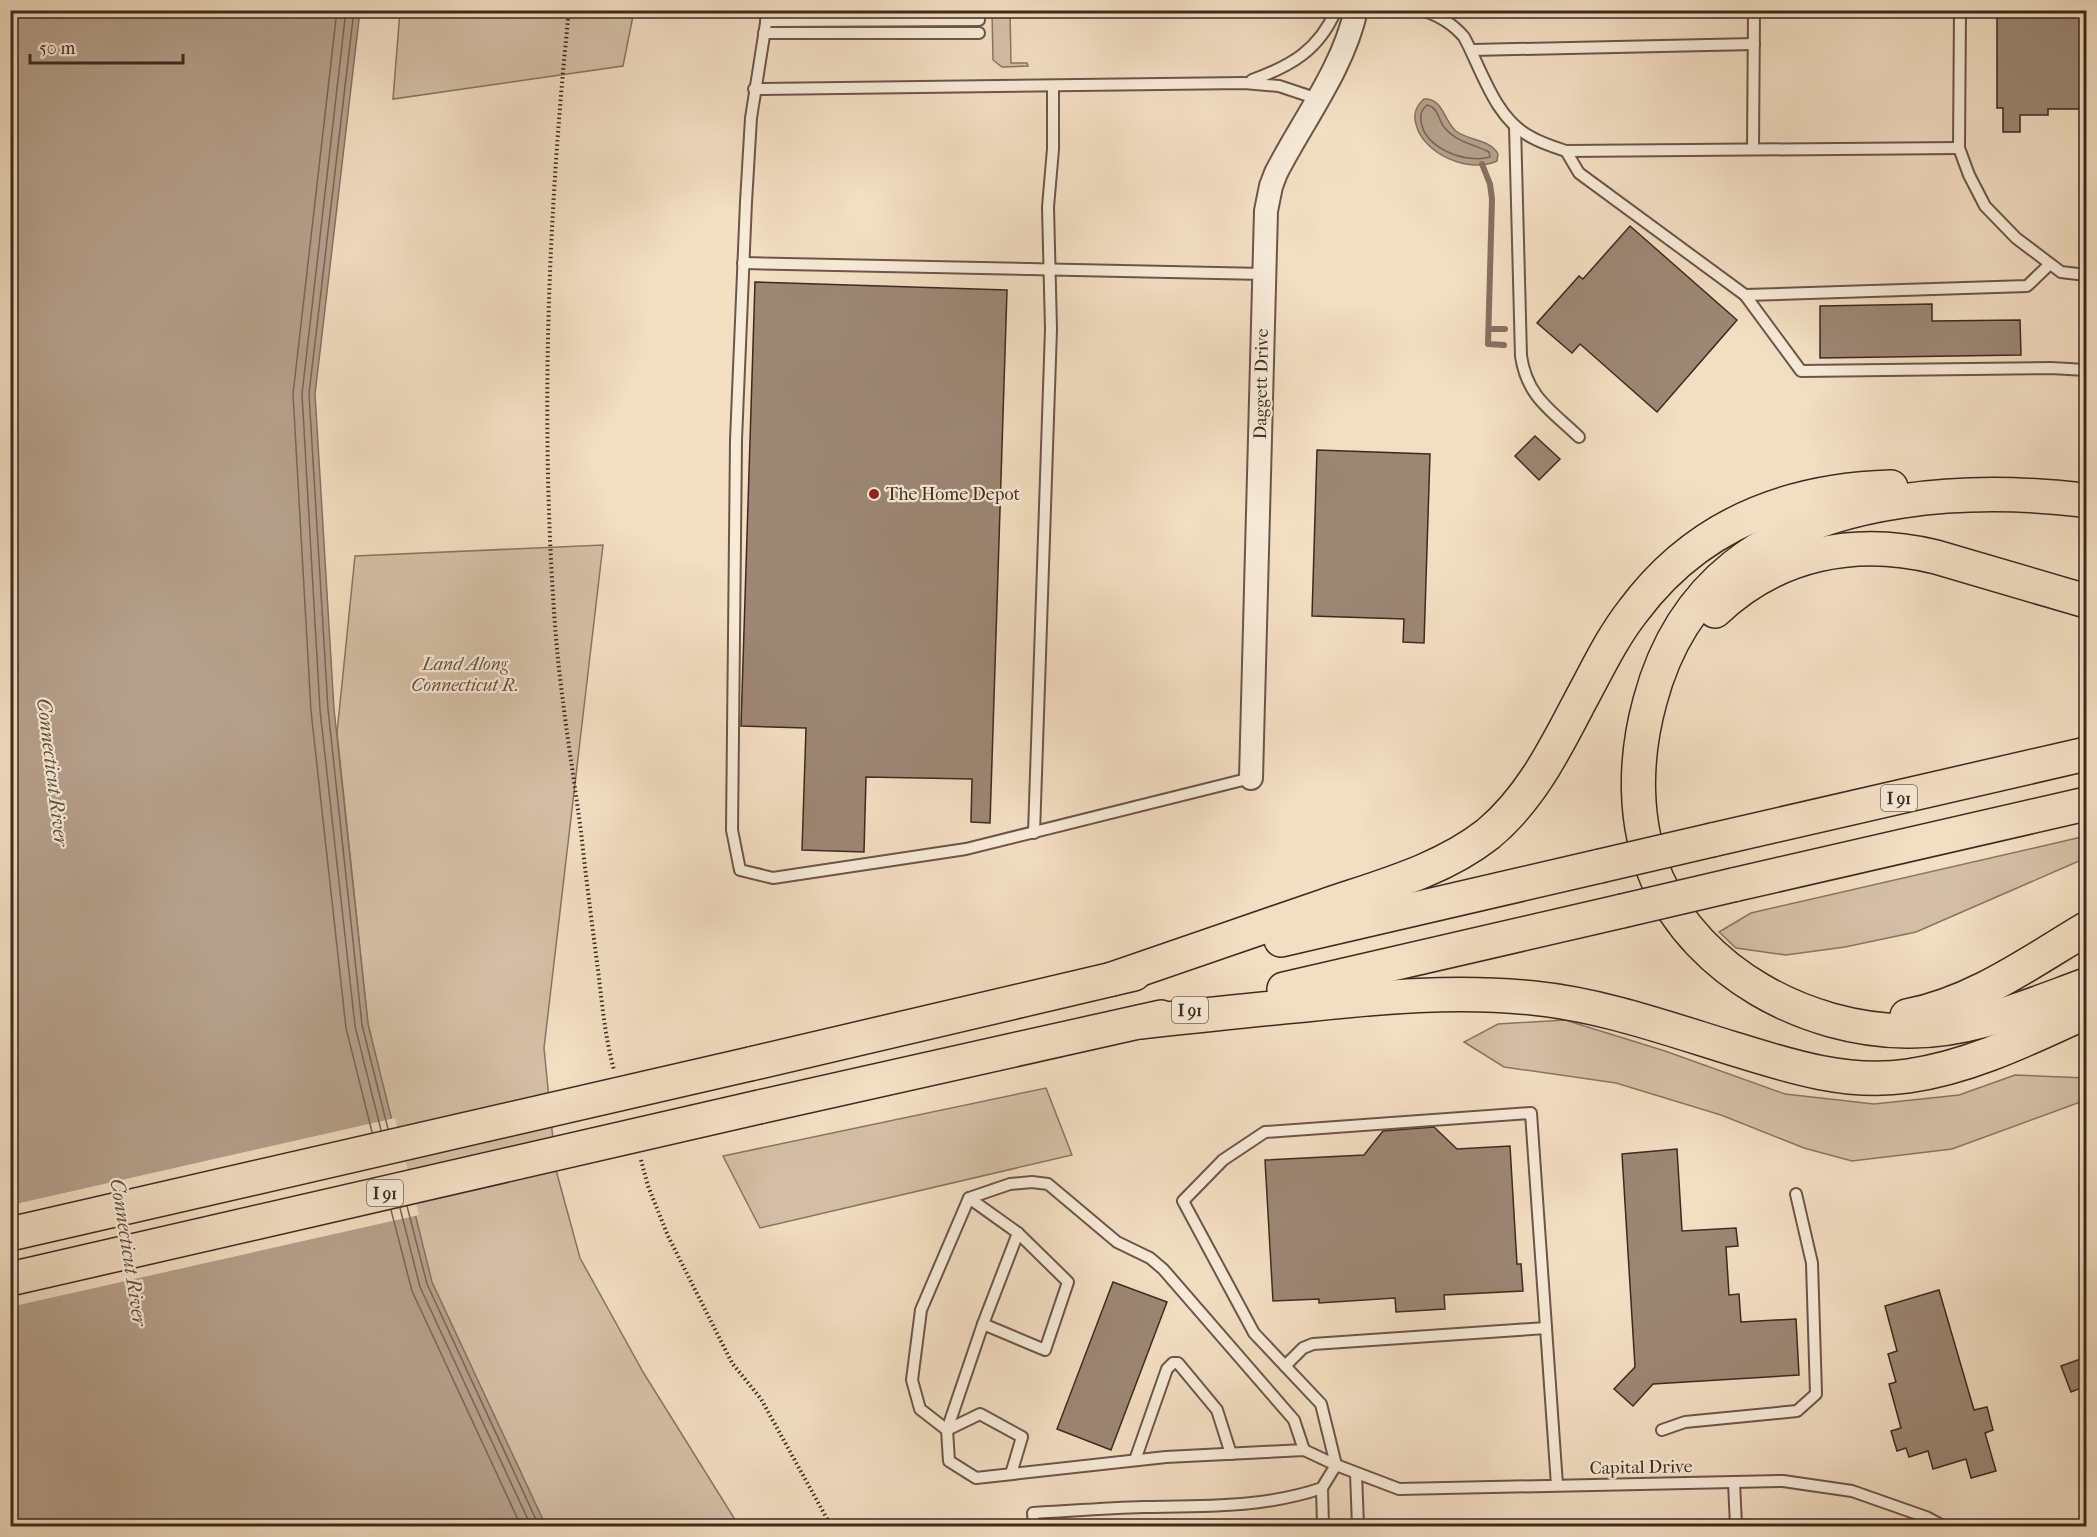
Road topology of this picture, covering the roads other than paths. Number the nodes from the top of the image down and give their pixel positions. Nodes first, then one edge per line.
1 (1336, 10) edge
2 (1356, 10) edge
3 (1422, 10) edge
4 (1754, 10) edge
5 (1960, 10) edge
6 (767, 16) edge
7 (979, 20) dead end
8 (764, 33) junction
9 (979, 33) dead end
10 (1754, 44) junction
11 (1472, 50) junction
12 (1244, 83) junction
13 (1053, 86) junction
14 (754, 89) junction
15 (1318, 99) junction
16 (1515, 126) junction
17 (1959, 148) junction
18 (1752, 149) junction
19 (1566, 151) junction
20 (743, 263) junction
21 (2050, 264) junction
22 (1048, 269) junction
23 (1264, 274) junction
24 (2086, 275) edge
25 (1745, 295) junction
26 (2086, 370) edge
27 (1579, 437) dead end
28 (2084, 500) edge
29 (2086, 601) edge
30 (1643, 732) junction
31 (2086, 754) edge
32 (1251, 778) joint
33 (2086, 804) edge
34 (1034, 832) junction
35 (2086, 929) edge
36 (1112, 979) junction
37 (1745, 980) junction
38 (2086, 985) edge
39 (2086, 1012) edge
40 (1140, 1022) junction
41 (1796, 1194) dead end
42 (969, 1198) junction
43 (1018, 1233) junction
44 (10, 1234) edge
45 (10, 1279) edge
46 (983, 1323) junction
47 (1546, 1328) junction
48 (1285, 1366) junction
49 (947, 1430) junction
50 (1662, 1430) dead end
51 (1304, 1450) junction
52 (1231, 1454) junction
53 (1135, 1460) junction
54 (1336, 1466) junction
55 (1356, 1473) junction
56 (1011, 1474) junction
57 (1734, 1482) junction
58 (1557, 1485) junction
59 (1322, 1488) junction
60 (1034, 1527) edge
61 (1323, 1527) edge
62 (1358, 1527) edge
63 (1736, 1527) edge
64 (1943, 1527) edge

1 - 12 lane
2 - 15 street, Daggett Drive
3 - 11 lane
4 - 10 lane
5 - 17 lane
6 - 7 lane
6 - 8 lane
8 - 9 lane
8 - 14 lane
10 - 11 lane
10 - 18 lane
11 - 16 lane
12 - 13 lane
12 - 15 lane
13 - 14 lane
13 - 22 lane
14 - 20 lane
15 - 23 street, Daggett Drive
16 - 19 lane
16 - 27 lane
17 - 18 lane
17 - 21 lane
18 - 19 lane
19 - 25 lane
20 - 22 lane
20 - 34 lane
21 - 24 lane
21 - 25 lane
22 - 23 lane
22 - 34 lane
23 - 32 street, Daggett Drive
25 - 26 lane
28 - 30 highway
28 - 36 highway
29 - 30 highway
30 - 37 highway
31 - 36 highway, I 91, bridge
32 - 34 lane
33 - 40 highway, I 91, bridge
35 - 37 highway
36 - 44 highway, I 91, bridge
37 - 38 highway
39 - 40 highway
40 - 45 highway, I 91, bridge
41 - 50 lane
42 - 43 lane
42 - 49 lane
42 - 51 lane
43 - 46 lane
43 - 46 lane
46 - 49 lane
47 - 48 lane
47 - 48 lane
47 - 58 lane
48 - 54 lane
49 - 56 lane
49 - 56 lane
51 - 52 lane
51 - 54 lane, Capital Drive
52 - 53 lane
52 - 53 lane
53 - 56 lane
54 - 55 lane, Capital Drive
54 - 59 lane
55 - 58 lane, Capital Drive
55 - 62 lane
57 - 58 lane, Capital Drive
57 - 63 lane
57 - 64 lane, Capital Drive
59 - 60 lane
59 - 61 lane

